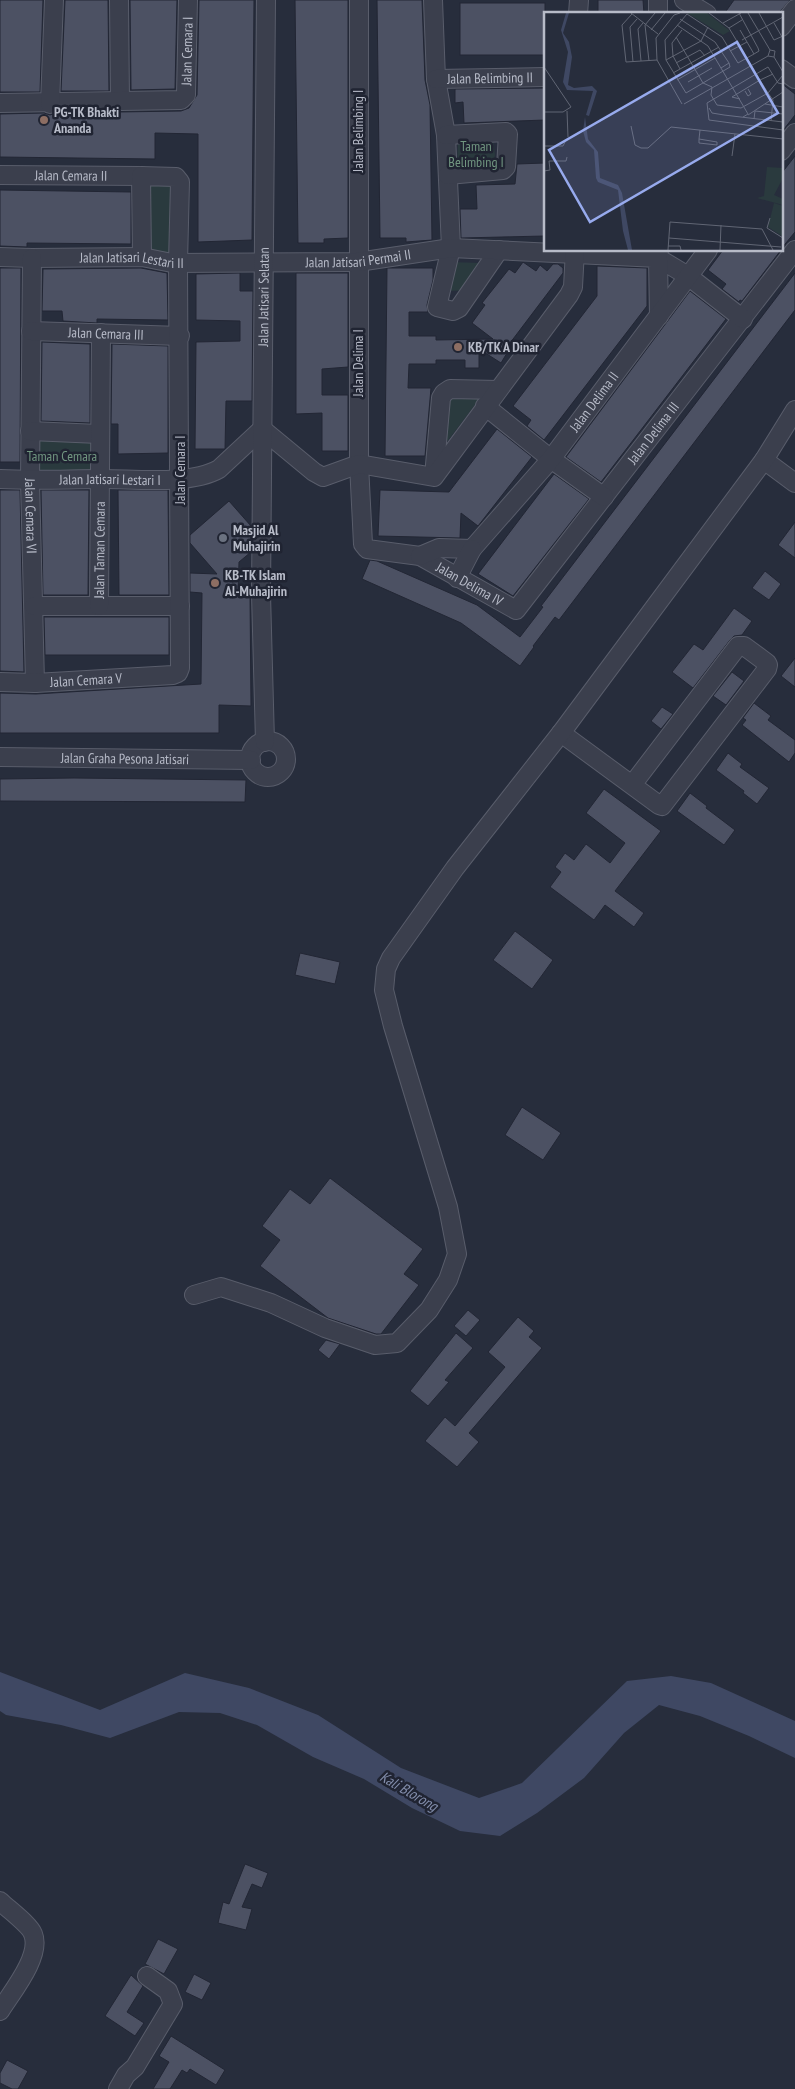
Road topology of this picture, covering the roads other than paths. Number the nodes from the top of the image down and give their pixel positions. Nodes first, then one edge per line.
1 (54, 0) edge
2 (119, 0) edge
3 (188, 0) edge
4 (266, 0) edge
5 (359, 0) edge
6 (433, 0) edge
7 (684, 0) edge
8 (795, 9) edge
9 (708, 10) edge
10 (782, 26) edge
11 (782, 70) edge
12 (544, 77) edge
13 (436, 79) junction
14 (795, 79) edge
15 (120, 100) junction
16 (0, 103) edge
17 (50, 104) junction
18 (795, 133) edge
19 (446, 135) junction
20 (782, 151) edge
21 (0, 175) edge
22 (448, 175) junction
23 (141, 176) junction
24 (451, 248) junction
25 (499, 250) junction
26 (795, 250) edge
27 (707, 251) edge
28 (575, 252) edge
29 (658, 254) edge
30 (0, 257) edge
31 (142, 257) junction
32 (32, 258) junction
33 (358, 262) junction
34 (178, 263) junction
35 (264, 264) junction
36 (688, 276) junction
37 (659, 316) junction
38 (743, 319) junction
39 (31, 331) junction
40 (101, 333) junction
41 (180, 336) junction
42 (498, 390) junction
43 (484, 406) junction
44 (795, 410) edge
45 (262, 429) junction
46 (30, 432) junction
47 (99, 434) junction
48 (551, 459) junction
49 (764, 460) junction
50 (359, 464) junction
51 (434, 477) junction
52 (0, 479) edge
53 (99, 479) junction
54 (180, 479) junction
55 (30, 481) junction
56 (795, 483) edge
57 (604, 497) junction
58 (472, 549) junction
59 (420, 556) junction
60 (457, 578) junction
61 (34, 606) junction
62 (99, 606) junction
63 (180, 606) junction
64 (173, 675) joint
65 (0, 682) edge
66 (35, 683) junction
67 (562, 732) junction
68 (265, 742) junction
69 (0, 757) edge
70 (251, 760) junction
71 (632, 785) junction
72 (194, 1295) dead end
73 (0, 1901) edge
74 (147, 1976) dead end
75 (0, 2011) edge
76 (118, 2089) edge

1 - 17 street
2 - 15 street
3 - 15 street, Jalan Cemara I
4 - 35 street, Jalan Jatisari Selatan
5 - 33 street, Jalan Belimbing I
6 - 13 street
7 - 9 street
8 - 10 street
11 - 14 street
12 - 13 street, Jalan Belimbing II
13 - 19 street
15 - 17 street
16 - 17 street
18 - 20 street
19 - 22 street
19 - 22 street
21 - 23 street, Jalan Cemara II
22 - 24 street
23 - 31 street
23 - 34 street, Jalan Cemara II
24 - 25 street, Jalan Jatisari Permai II
24 - 25 street
24 - 33 street, Jalan Jatisari Permai II
25 - 28 street, Jalan Jatisari Permai II
26 - 38 street, Jalan Delima III
27 - 36 street, Jalan Delima II
28 - 29 street, Jalan Jatisari Permai II
28 - 42 street
29 - 36 street
29 - 37 street
30 - 32 street, Jalan Jatisari Lestari II
31 - 32 street, Jalan Jatisari Lestari II
31 - 34 street, Jalan Jatisari Lestari II
32 - 39 street, Jalan Cemara VI
33 - 35 street, Jalan Jatisari Permai II
33 - 50 street, Jalan Delima I
34 - 35 street, Jalan Jatisari Lestari II
34 - 41 street, Jalan Cemara I
35 - 45 street, Jalan Jatisari Selatan
36 - 37 street, Jalan Delima II
36 - 38 street
37 - 48 street, Jalan Delima II
38 - 57 street, Jalan Delima III
39 - 40 street, Jalan Cemara III
39 - 46 street, Jalan Cemara VI
40 - 41 street, Jalan Cemara III
40 - 47 street, Jalan Taman Cemara
41 - 54 street, Jalan Cemara I
42 - 43 street
42 - 51 street
43 - 48 street
43 - 51 street
44 - 49 street
45 - 50 street
45 - 54 street, Jalan Jatisari Lestari I
45 - 68 street, Jalan Jatisari Selatan
46 - 47 street
46 - 55 street, Jalan Cemara VI
47 - 53 street, Jalan Taman Cemara
48 - 57 street
48 - 58 street, Jalan Delima II
49 - 56 street
49 - 67 street
50 - 51 street
50 - 59 street, Jalan Delima IV
52 - 55 street, Jalan Jatisari Lestari I
53 - 54 street, Jalan Jatisari Lestari I
53 - 55 street, Jalan Jatisari Lestari I
53 - 62 street, Jalan Taman Cemara
54 - 63 street, Jalan Cemara I
55 - 61 street, Jalan Cemara VI
57 - 60 street, Jalan Delima IV
58 - 59 street
58 - 60 street, Jalan Delima II
59 - 60 street, Jalan Delima IV
61 - 62 street
61 - 66 street, Jalan Cemara VI
62 - 63 street
63 - 64 street, Jalan Cemara I
64 - 66 street, Jalan Cemara V
65 - 66 street, Jalan Cemara V
67 - 71 street
67 - 72 street
68 - 70 street
68 - 70 street
69 - 70 street, Jalan Graha Pesona Jatisari
71 - 71 street
73 - 75 street
74 - 76 street

